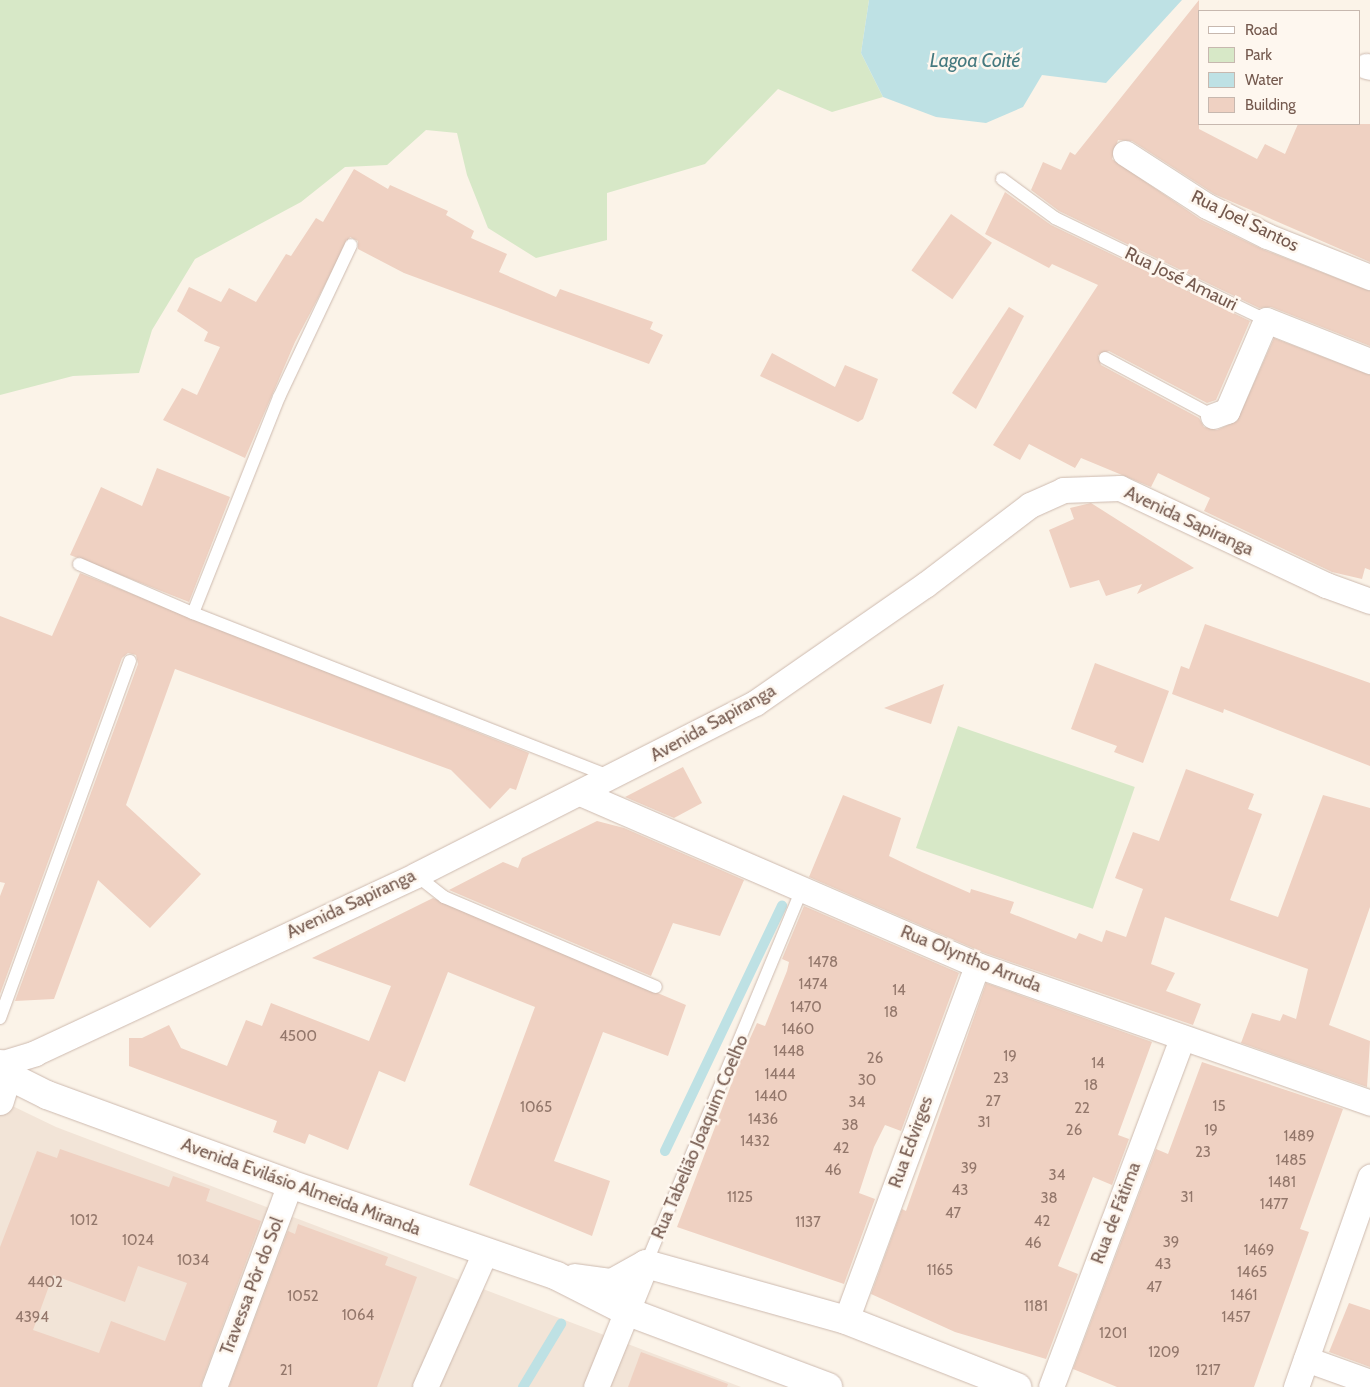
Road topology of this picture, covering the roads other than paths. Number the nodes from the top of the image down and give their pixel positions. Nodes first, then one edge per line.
1 (1125, 153) dead end
2 (1002, 179) dead end
3 (351, 245) dead end
4 (1370, 277) edge
5 (1266, 320) junction
6 (1105, 358) dead end
7 (1370, 361) edge
8 (1213, 416) joint
9 (79, 564) dead end
10 (1370, 601) edge
11 (193, 612) junction
12 (130, 661) dead end
13 (613, 778) junction
14 (580, 793) junction
15 (416, 875) junction
16 (803, 887) junction
17 (977, 965) junction
18 (656, 986) dead end
19 (0, 1018) edge
20 (1182, 1038) junction
21 (2, 1075) edge
22 (1370, 1103) edge
23 (1370, 1177) edge
24 (290, 1184) junction
25 (485, 1252) junction
26 (646, 1264) junction
27 (557, 1276) junction
28 (626, 1311) junction
29 (846, 1320) junction
30 (1306, 1359) junction
31 (1370, 1382) edge
32 (214, 1387) edge
33 (425, 1387) edge
34 (596, 1387) edge
35 (828, 1387) edge
36 (1017, 1387) edge
37 (1051, 1387) edge
38 (1296, 1387) edge

1 - 4 street, Rua Joel Santos
2 - 5 lane, Rua José Amauri
3 - 11 lane
5 - 7 street, Rua José Amauri
5 - 8 street
6 - 8 lane
9 - 11 lane
10 - 13 street, Avenida Sapiranga
11 - 13 lane
12 - 19 lane
13 - 14 street, Avenida Sapiranga
14 - 15 street, Avenida Sapiranga
14 - 16 street, Rua Olyntho Arruda
15 - 18 lane
15 - 21 street, Avenida Sapiranga
16 - 17 street, Rua Olyntho Arruda
16 - 26 lane, Rua Tabelião Joaquim Coelho
17 - 20 street, Rua Olyntho Arruda
17 - 29 street, Rua Edvirges
20 - 22 street, Rua Olyntho Arruda
20 - 37 street, Rua de Fátima
21 - 24 street, Avenida Evilásio Almeida Miranda
23 - 30 street
24 - 25 street, Avenida Evilásio Almeida Miranda
24 - 32 street, Travessa Pôr do Sol
25 - 27 street, Avenida Evilásio Almeida Miranda
25 - 33 street
26 - 27 street, Avenida Evilásio Almeida Miranda
26 - 28 street, Rua Tabelião Joaquim Coelho
26 - 29 street
27 - 28 street, Avenida Evilásio Almeida Miranda
28 - 34 street, Rua Tabelião Joaquim Coelho
28 - 35 street, Avenida Evilásio Almeida Miranda
29 - 36 street
30 - 31 street
30 - 38 street

